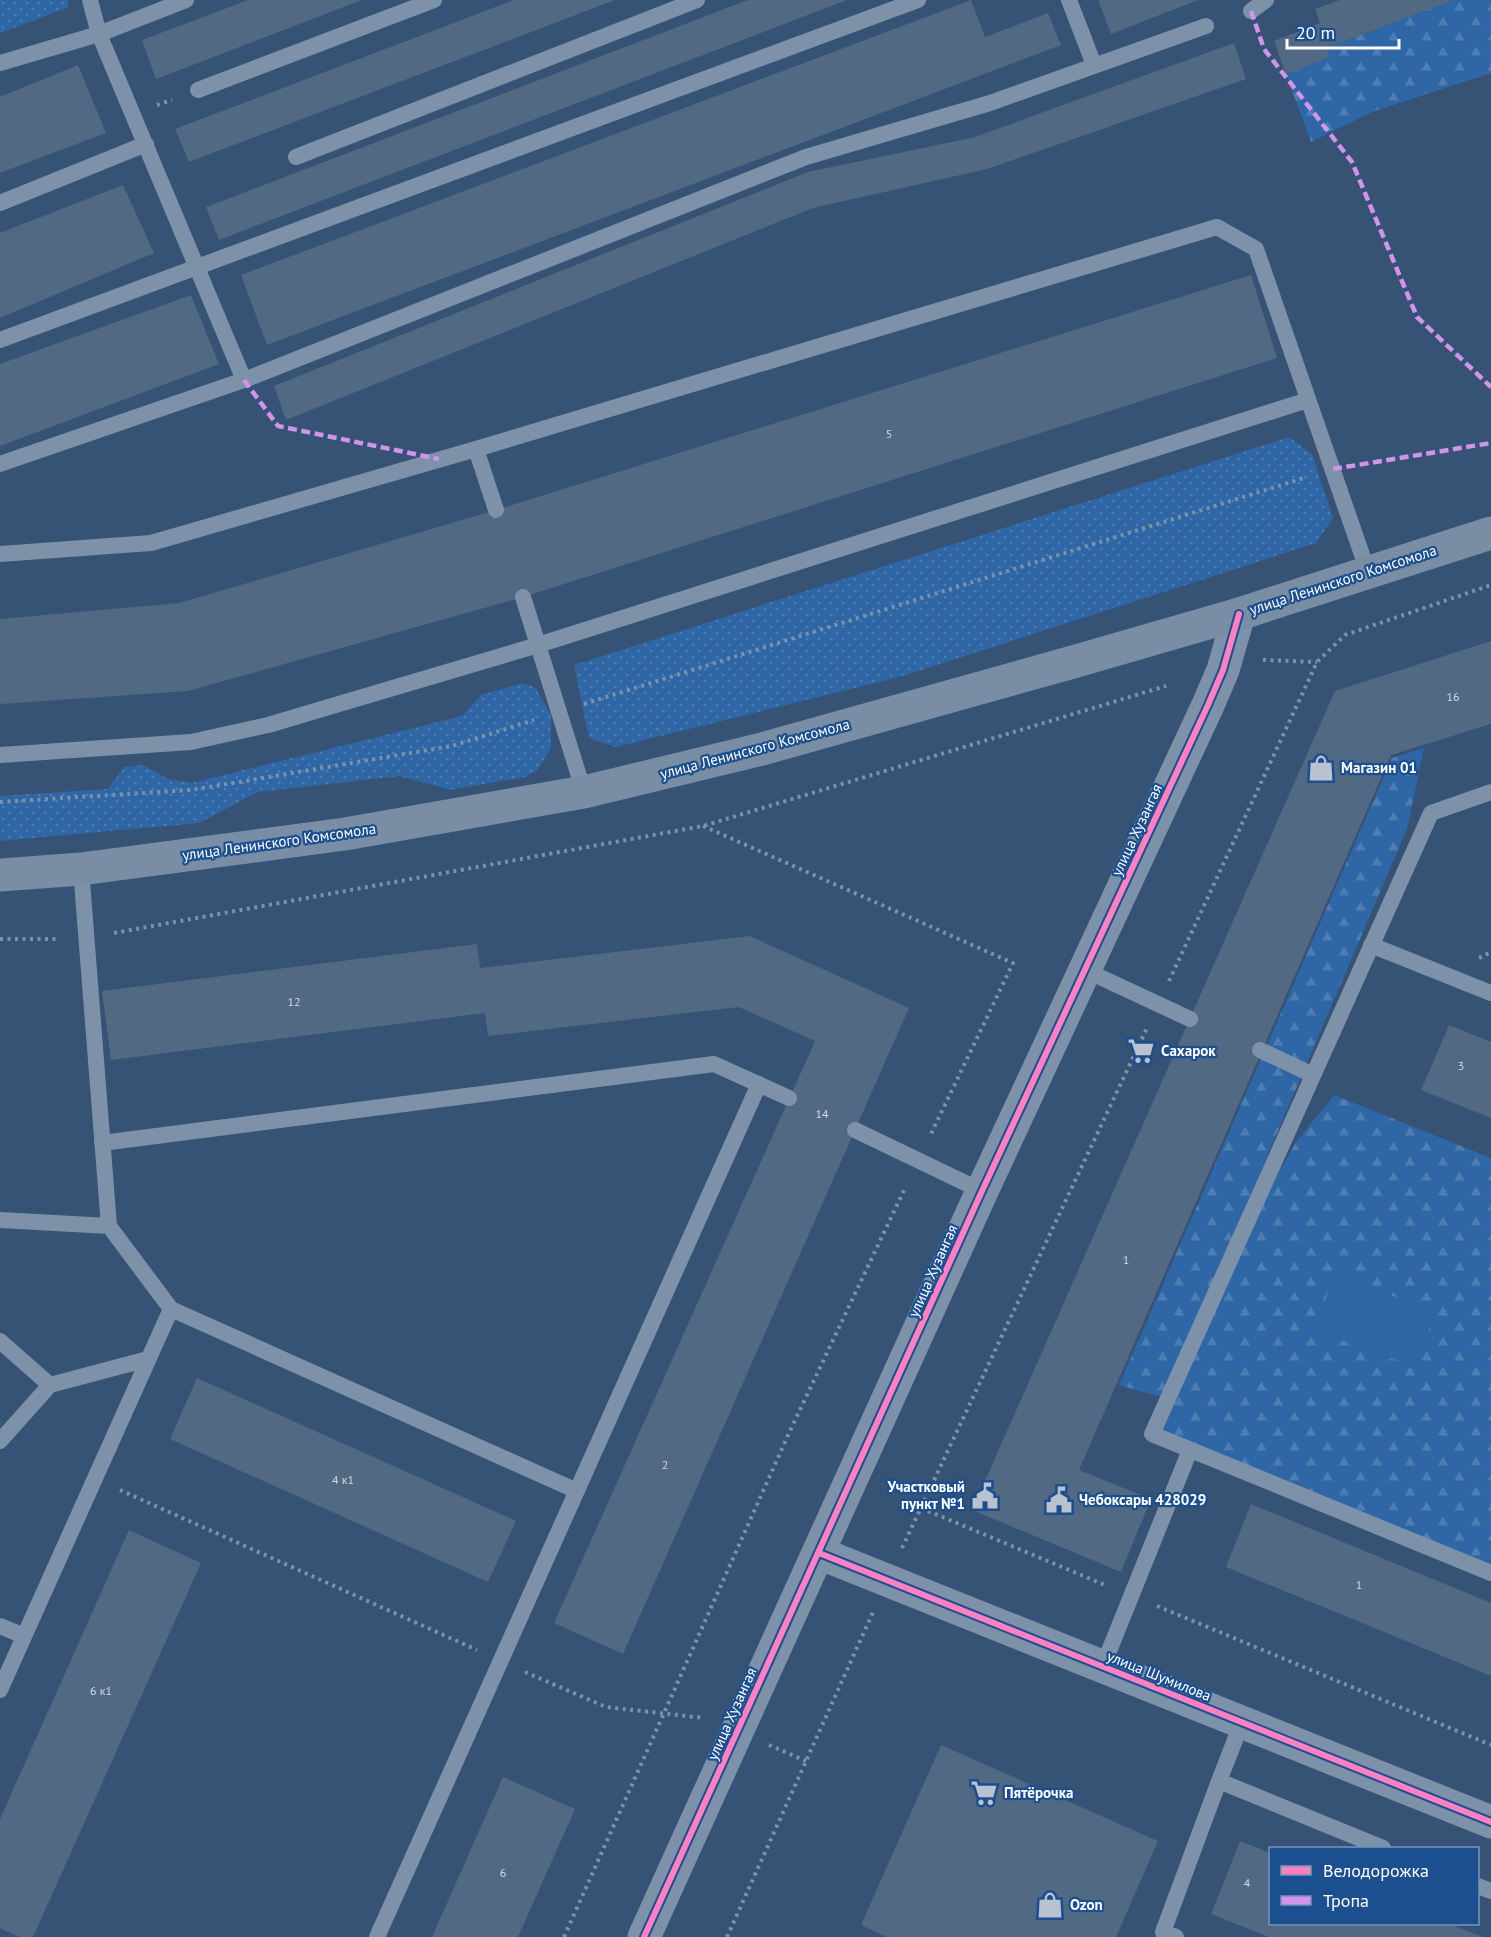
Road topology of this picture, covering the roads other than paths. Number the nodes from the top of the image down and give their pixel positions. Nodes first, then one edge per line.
1 (90, 0) edge
2 (186, 0) edge
3 (434, 0) edge
4 (697, 0) edge
5 (918, 0) edge
6 (1069, 0) edge
7 (1266, 0) edge
8 (1251, 11) dead end
9 (1206, 26) dead end
10 (99, 34) junction
11 (0, 63) edge
12 (1094, 65) junction
13 (198, 90) road end
14 (146, 144) junction
15 (296, 158) dead end
16 (0, 202) edge
17 (198, 268) junction
18 (0, 340) edge
19 (244, 380) junction
20 (1308, 400) junction
21 (476, 449) junction
22 (0, 464) edge
23 (496, 510) dead end
24 (1491, 533) edge
25 (0, 555) edge
26 (1368, 572) junction
27 (523, 597) dead end
28 (1239, 614) junction
29 (538, 645) junction
30 (0, 754) edge
31 (584, 792) junction
32 (1491, 792) edge
33 (81, 869) junction
34 (0, 875) edge
35 (1371, 945) junction
36 (1085, 970) junction
37 (1491, 993) edge
38 (1190, 1019) dead end
39 (1260, 1050) dead end
40 (1313, 1075) junction
41 (759, 1084) junction
42 (789, 1098) dead end
43 (855, 1130) dead end
44 (102, 1143) junction
45 (982, 1191) junction
46 (0, 1220) edge
47 (109, 1226) junction
48 (171, 1309) junction
49 (0, 1341) edge
50 (148, 1359) junction
51 (50, 1385) junction
52 (0, 1441) edge
53 (1190, 1450) junction
54 (577, 1491) junction
55 (819, 1553) junction
56 (1491, 1573) edge
57 (0, 1626) edge
58 (24, 1636) junction
59 (1103, 1666) junction
60 (0, 1690) edge
61 (1242, 1722) junction
62 (1219, 1781) junction
63 (1491, 1822) edge
64 (1381, 1847) edge
65 (377, 1937) edge
66 (644, 1937) edge
67 (1176, 1937) edge

1 - 10 lane
2 - 10 lane
3 - 13 lane
4 - 15 lane
5 - 17 lane
6 - 12 lane
7 - 8 lane
9 - 12 lane
10 - 11 lane
10 - 14 lane
12 - 19 lane
14 - 16 lane
14 - 17 lane
17 - 18 lane
17 - 19 lane
19 - 22 lane
20 - 21 lane
20 - 26 lane
20 - 29 lane
21 - 23 lane
21 - 25 lane
24 - 26 main road, улица Ленинского Комсомола
26 - 28 main road, улица Ленинского Комсомола
27 - 29 lane
28 - 31 main road, улица Ленинского Комсомола
28 - 36 street, улица Хузангая
29 - 30 lane
29 - 31 lane
31 - 33 main road, улица Ленинского Комсомола
32 - 35 lane
33 - 34 main road, улица Ленинского Комсомола
33 - 44 lane
35 - 37 lane
35 - 40 lane
36 - 38 lane
36 - 45 street, улица Хузангая
39 - 40 lane
40 - 53 lane
41 - 42 lane
41 - 44 lane
41 - 54 lane
43 - 45 lane
44 - 47 lane
45 - 55 street, улица Хузангая
46 - 47 lane
47 - 48 lane
48 - 50 lane
48 - 54 lane
49 - 51 lane
50 - 51 lane
50 - 58 lane
51 - 52 lane
53 - 56 lane
53 - 59 lane
54 - 65 lane
55 - 59 street, улица Шумилова
55 - 66 street, улица Хузангая
57 - 58 lane
58 - 60 lane
59 - 61 street, улица Шумилова
61 - 62 lane
61 - 63 street, улица Шумилова
62 - 64 lane
62 - 67 lane

